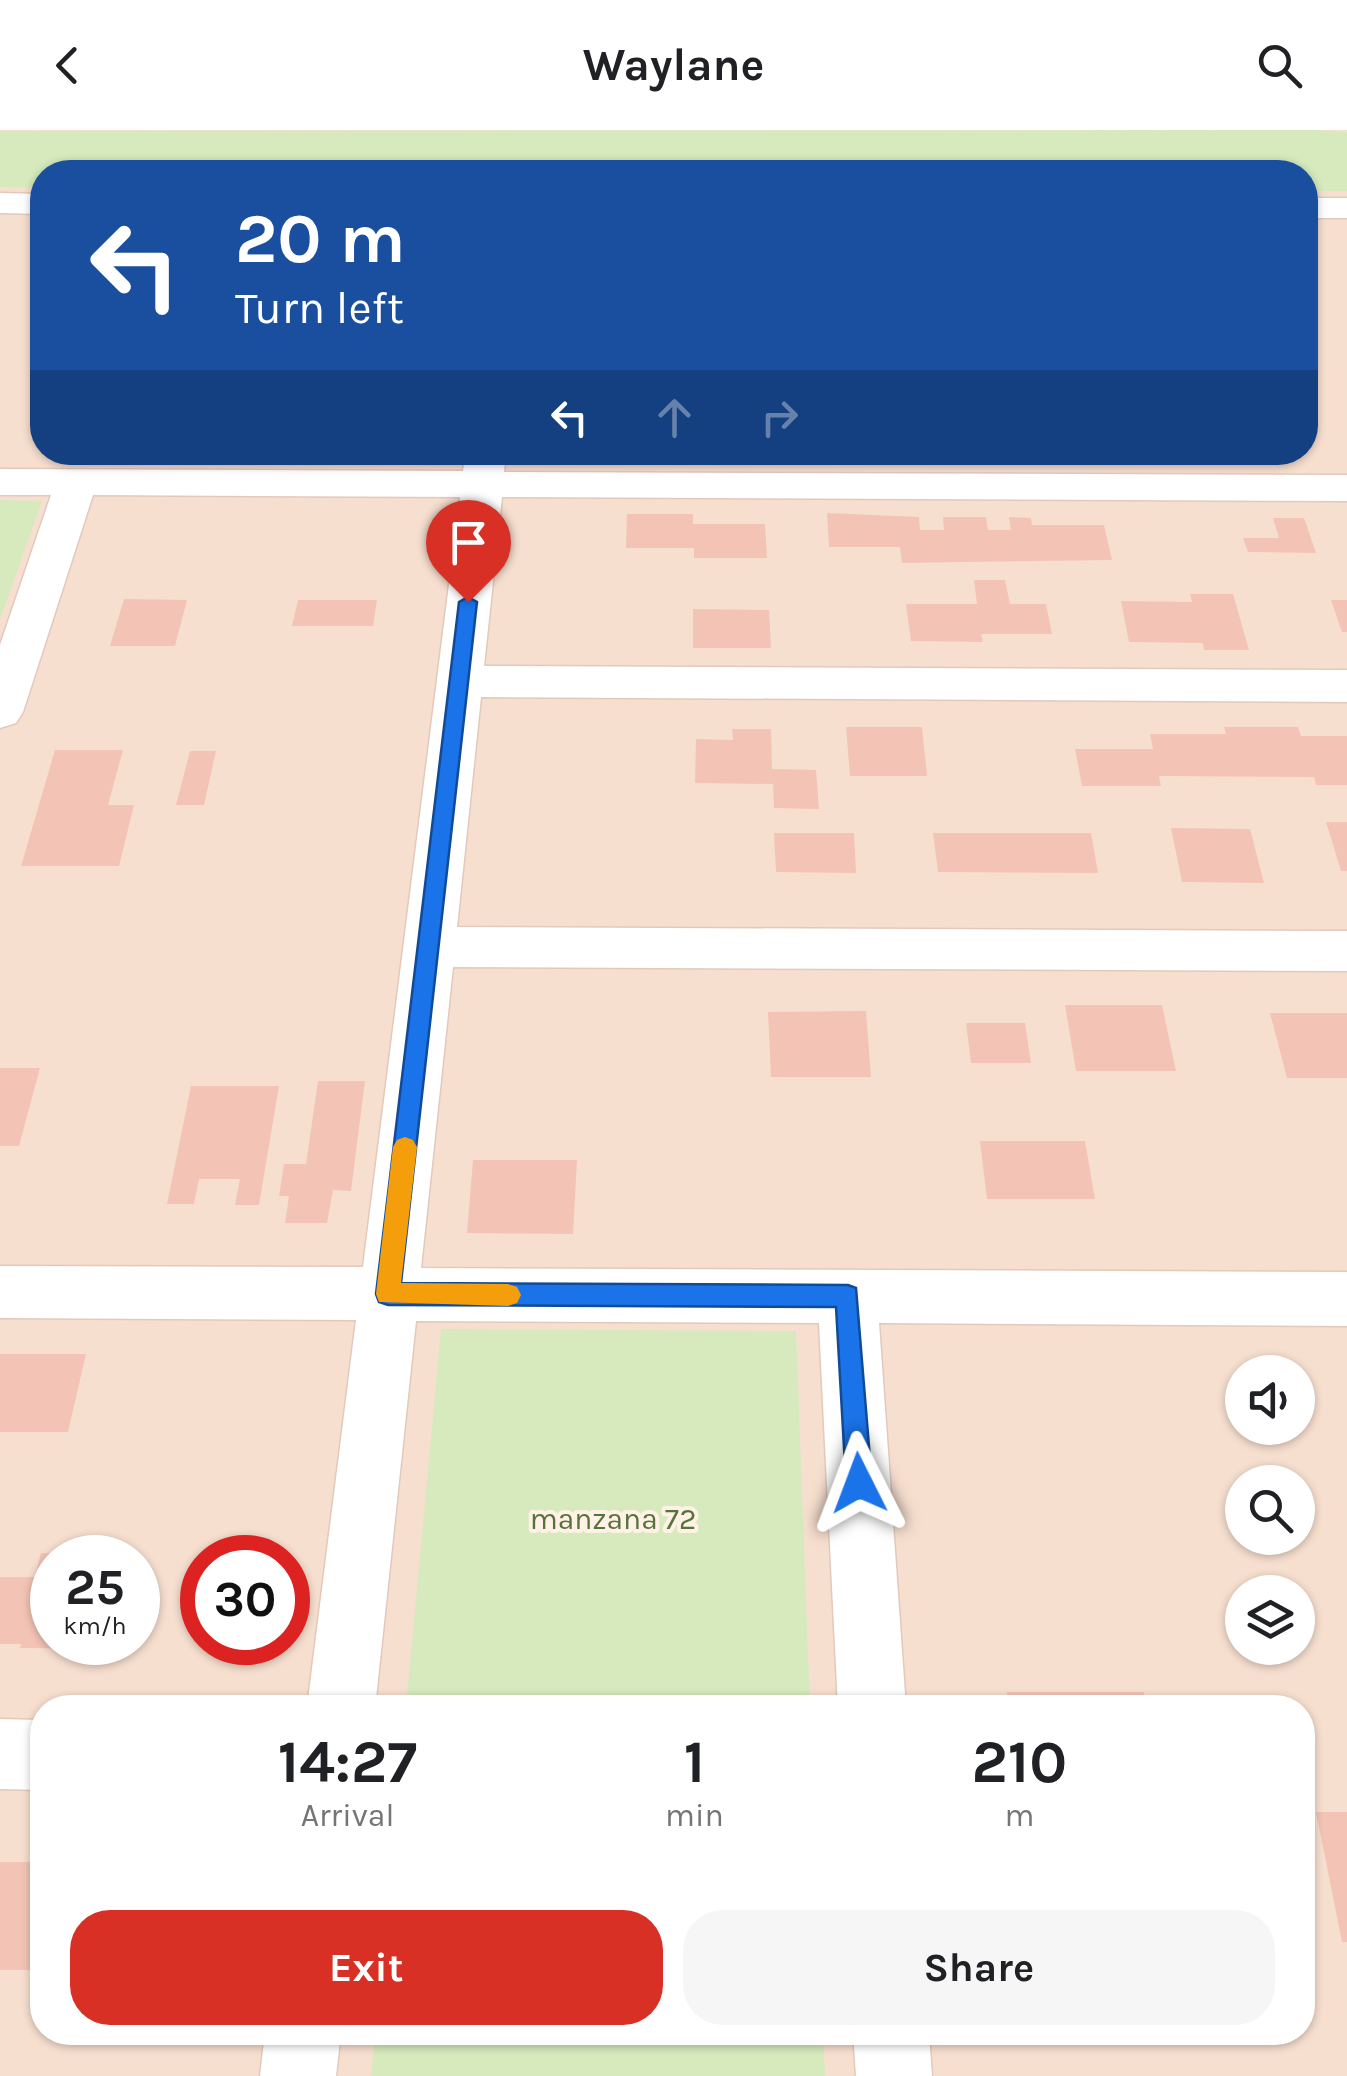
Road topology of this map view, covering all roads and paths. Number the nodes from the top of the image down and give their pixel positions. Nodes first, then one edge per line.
1 (0, 203) edge
2 (30, 204) edge
3 (1318, 208) edge
4 (1347, 208) edge
5 (484, 468) edge
6 (0, 482) edge
7 (76, 483) junction
8 (1347, 488) edge
9 (459, 682) junction
10 (1347, 686) edge
11 (0, 712) edge
12 (428, 947) junction
13 (1347, 951) edge
14 (0, 1292) edge
15 (388, 1294) junction
16 (848, 1296) junction
17 (1347, 1299) edge
18 (342, 1695) edge
19 (871, 1695) edge
20 (0, 1754) edge
21 (30, 1754) edge
22 (302, 2045) edge
23 (893, 2045) edge
24 (298, 2076) edge
25 (894, 2076) edge

1 - 2 street
3 - 4 street
5 - 7 street
5 - 8 street
5 - 9 street
6 - 7 street
7 - 11 street
9 - 10 street
9 - 12 street
12 - 13 street
12 - 15 street
14 - 15 street
15 - 16 street
15 - 18 street
16 - 17 street
16 - 19 street
20 - 21 street
22 - 24 street
23 - 25 street

